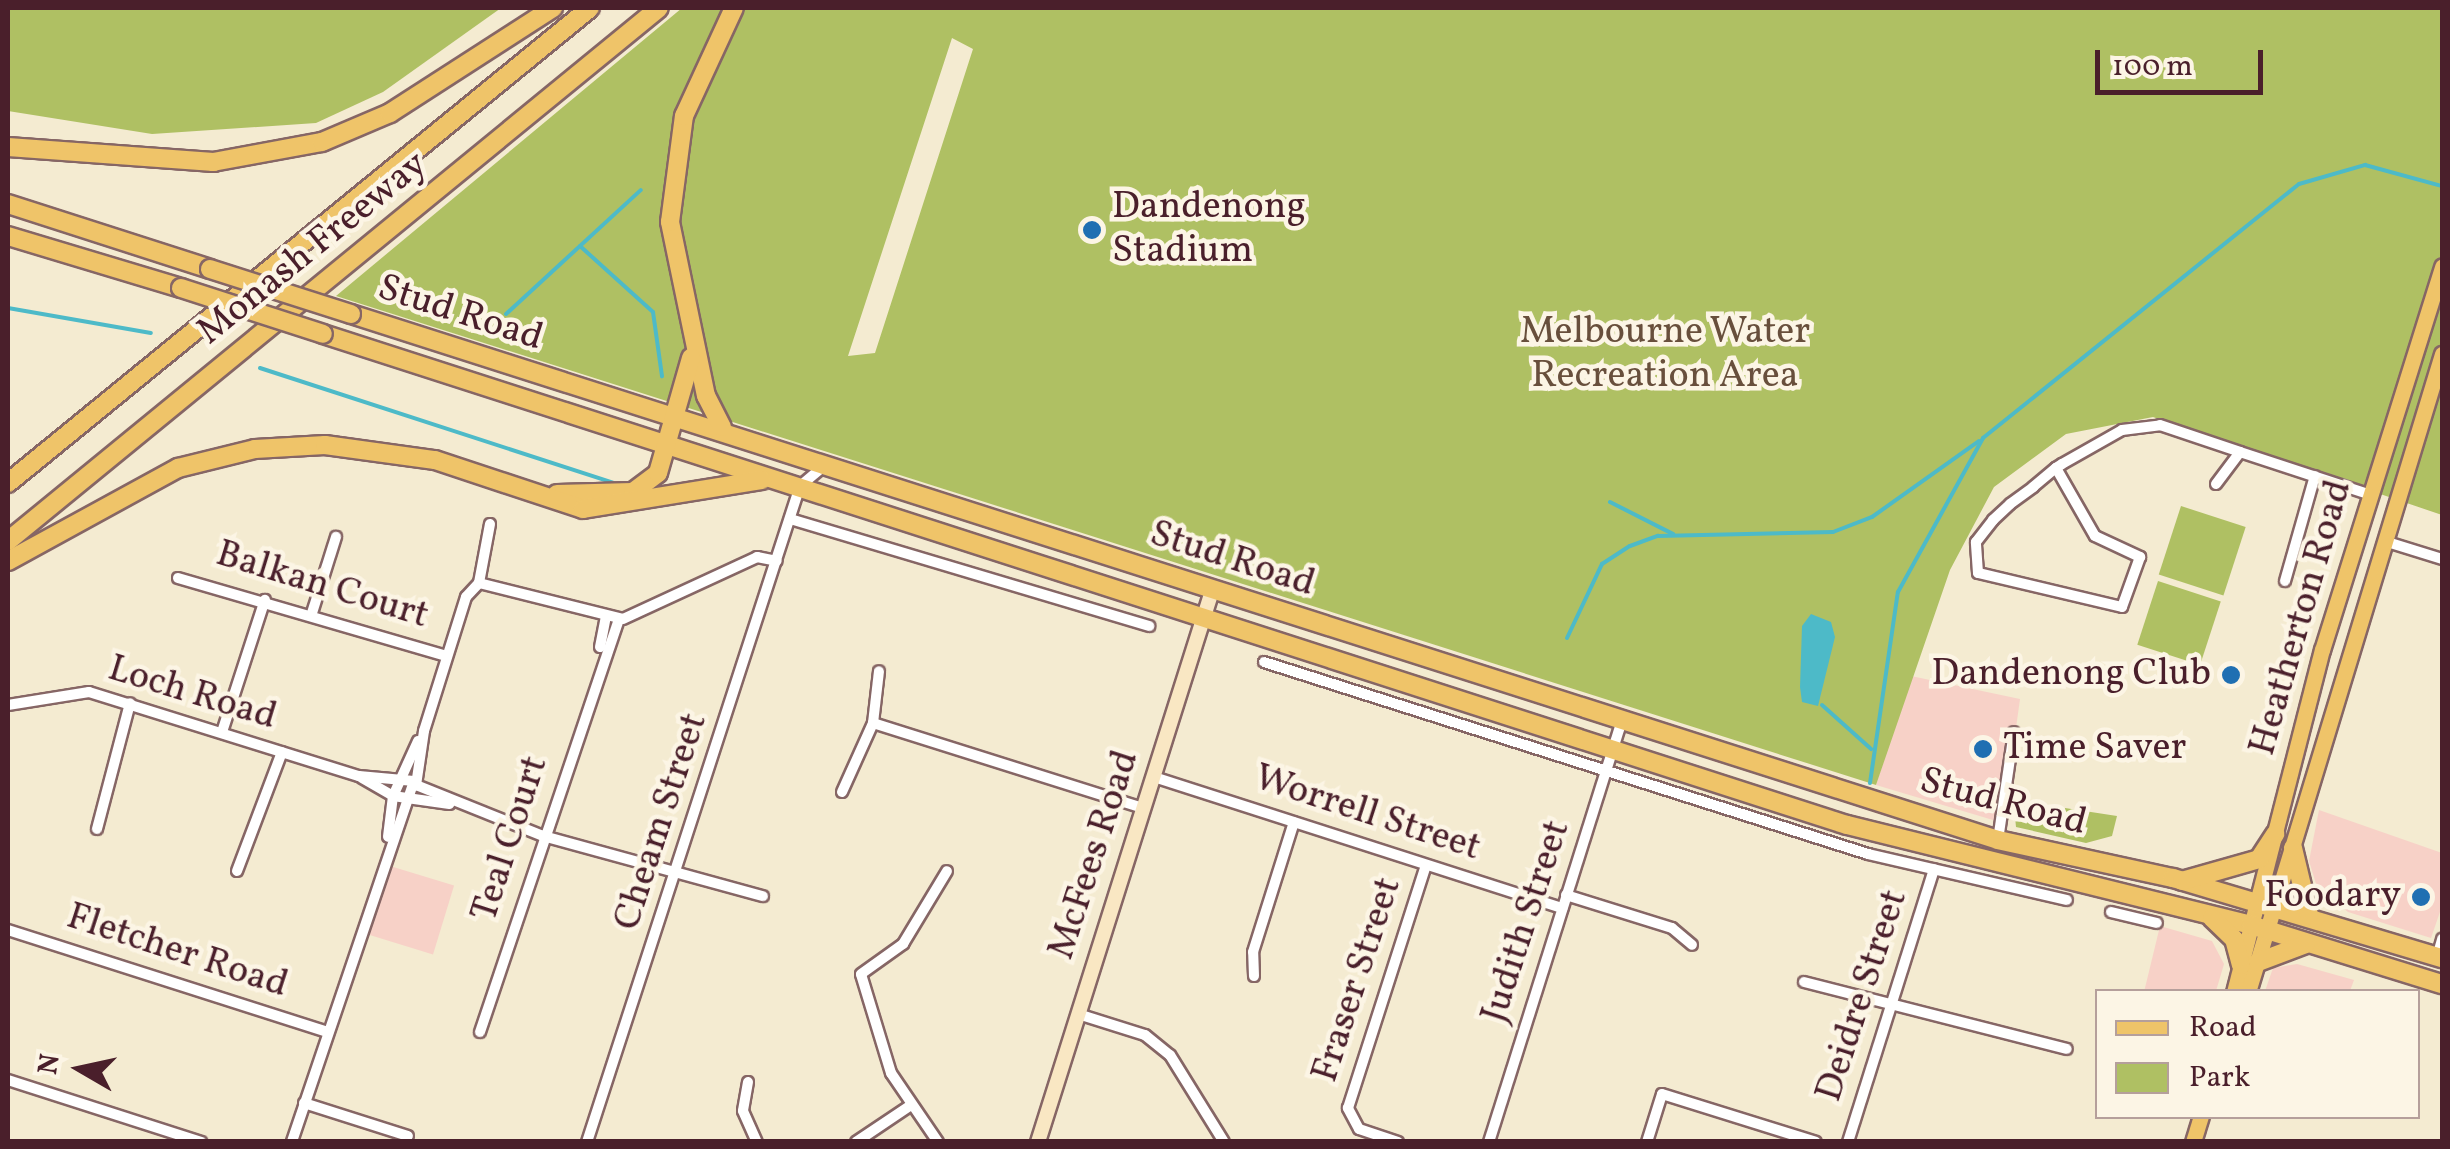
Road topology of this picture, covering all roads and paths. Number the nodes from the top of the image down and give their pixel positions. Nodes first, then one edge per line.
1 (553, 8) edge
2 (590, 8) edge
3 (659, 8) edge
4 (734, 8) edge
5 (8, 147) edge
6 (8, 204) edge
7 (8, 236) edge
8 (2442, 266) edge
9 (689, 328) junction
10 (2442, 354) edge
11 (677, 413) junction
12 (722, 427) junction
13 (666, 442) junction
14 (2240, 452) junction
15 (829, 462) junction
16 (2056, 468) junction
17 (2315, 476) junction
18 (8, 482) edge
19 (791, 483) junction
20 (2216, 484) dead end
21 (522, 490) junction
22 (820, 493) junction
23 (2371, 494) junction
24 (2396, 502) junction
25 (790, 519) junction
26 (490, 524) dead end
27 (2359, 533) junction
28 (336, 537) dead end
29 (8, 541) edge
30 (2384, 541) junction
31 (2442, 559) edge
32 (8, 561) edge
33 (775, 565) junction
34 (178, 578) dead end
35 (2285, 581) dead end
36 (479, 583) junction
37 (1214, 588) junction
38 (265, 600) junction
39 (312, 613) junction
40 (612, 618) junction
41 (1204, 619) junction
42 (1149, 626) dead end
43 (447, 656) junction
44 (1264, 662) dead end
45 (880, 671) dead end
46 (130, 702) junction
47 (8, 706) edge
48 (1622, 720) junction
49 (873, 723) junction
50 (424, 731) junction
51 (222, 732) junction
52 (2014, 732) dead end
53 (1613, 749) junction
54 (282, 752) junction
55 (1606, 771) junction
56 (359, 776) junction
57 (398, 778) junction
58 (1154, 778) junction
59 (416, 785) junction
60 (842, 792) dead end
61 (393, 796) junction
62 (410, 801) junction
63 (450, 804) junction
64 (1143, 808) junction
65 (1294, 822) junction
66 (97, 829) dead end
67 (2275, 834) junction
68 (543, 836) junction
69 (1998, 840) junction
70 (386, 848) junction
71 (2293, 848) junction
72 (1426, 865) junction
73 (1934, 869) junction
74 (947, 870) dead end
75 (237, 871) dead end
76 (676, 877) junction
77 (2182, 881) junction
78 (1566, 894) junction
79 (762, 896) dead end
80 (2066, 900) dead end
81 (2267, 904) junction
82 (1562, 908) junction
83 (2136, 908) junction
84 (2111, 912) dead end
85 (2208, 915) junction
86 (2309, 916) junction
87 (2157, 923) dead end
88 (2260, 928) junction
89 (8, 930) edge
90 (2312, 944) junction
91 (1692, 946) dead end
92 (2441, 951) edge
93 (2250, 964) junction
94 (1254, 976) dead end
95 (1804, 982) dead end
96 (2442, 984) edge
97 (2236, 989) edge
98 (2248, 989) edge
99 (1888, 1007) junction
100 (1078, 1014) junction
101 (327, 1032) junction
102 (480, 1032) dead end
103 (2067, 1049) dead end
104 (8, 1080) edge
105 (748, 1082) dead end
106 (304, 1103) junction
107 (908, 1107) junction
108 (408, 1136) dead end
109 (201, 1142) edge
110 (292, 1142) edge
111 (587, 1142) edge
112 (757, 1142) edge
113 (856, 1142) edge
114 (938, 1142) edge
115 (1038, 1142) edge
116 (1224, 1142) edge
117 (1398, 1142) edge
118 (1488, 1142) edge
119 (1647, 1142) edge
120 (1816, 1142) edge
121 (1848, 1142) edge

1 - 5 highway
2 - 18 highway, Monash Freeway
3 - 29 highway, Monash Freeway
4 - 9 highway
6 - 11 highway, Stud Road, bridge
7 - 13 highway, Stud Road, bridge
8 - 23 main road, Heatherton Road
9 - 11 highway
9 - 12 highway
10 - 24 main road, Heatherton Road
11 - 12 highway, Stud Road
11 - 13 highway
12 - 15 highway, Stud Road
13 - 19 highway, Stud Road
13 - 21 highway
14 - 16 street
14 - 17 street
14 - 20 street
15 - 19 street
15 - 37 highway, Stud Road
16 - 16 street
17 - 23 street
17 - 35 street
19 - 21 highway
19 - 22 highway, Stud Road
19 - 25 street, Cheam Street
21 - 32 highway
22 - 25 street
22 - 41 highway, Stud Road
23 - 24 main road
23 - 27 main road, Heatherton Road
24 - 30 main road, Heatherton Road
25 - 33 street, Cheam Street
25 - 42 street
26 - 36 street
27 - 30 main road
27 - 67 main road, Heatherton Road
28 - 39 street
30 - 31 street
30 - 71 main road, Heatherton Road
33 - 40 street
33 - 76 street, Cheam Street
34 - 38 street, Balkan Court
36 - 40 street
36 - 43 street
37 - 41 street, McFees Road
37 - 48 highway, Stud Road
38 - 39 street, Balkan Court
38 - 51 street
39 - 43 street, Balkan Court
40 - 68 street, Teal Court
41 - 53 highway, Stud Road
41 - 58 street, McFees Road
43 - 50 street
44 - 55 street, Stud Road
45 - 49 street
46 - 47 street, Loch Road
46 - 51 street, Loch Road
46 - 66 street
48 - 53 street, Judith Street
48 - 69 highway, Stud Road
49 - 60 street
49 - 64 street
50 - 57 street
50 - 59 street
51 - 54 street, Loch Road
52 - 69 street
53 - 55 street, Judith Street
53 - 83 highway, Stud Road
54 - 56 street, Loch Road
54 - 75 street
55 - 73 street, Stud Road
55 - 78 street, Judith Street
56 - 57 street, Loch Road
56 - 61 street, Loch Road
57 - 59 street, Loch Road
57 - 61 street
58 - 64 street, McFees Road
58 - 65 street, Worrell Street
59 - 62 street
59 - 63 street
61 - 62 street, Loch Road
61 - 70 street
62 - 63 street
62 - 70 street
63 - 68 street
64 - 100 street, McFees Road
65 - 72 street, Worrell Street
65 - 94 street
67 - 77 highway
67 - 81 main road, Heatherton Road
68 - 76 street
68 - 102 street, Teal Court
69 - 77 highway, Stud Road
70 - 101 street
71 - 81 main road, Heatherton Road
71 - 86 highway
72 - 82 street, Worrell Street
72 - 117 street, Fraser Street
73 - 80 street, Stud Road
73 - 99 street, Deidre Street
74 - 107 street
76 - 79 street
76 - 111 street, Cheam Street
77 - 81 highway, Stud Road
78 - 82 street, Judith Street
78 - 91 street
81 - 86 highway, Stud Road
81 - 88 main road, Heatherton Road
82 - 118 street, Judith Street
83 - 84 street
83 - 85 highway, Stud Road
83 - 87 street
85 - 88 highway, Stud Road
85 - 93 highway
86 - 92 highway, Stud Road
88 - 90 highway, Stud Road
88 - 93 main road, Heatherton Road
89 - 101 street, Fletcher Road
90 - 93 highway
90 - 96 highway, Stud Road
93 - 97 main road, Heatherton Road
93 - 98 main road, Heatherton Road
95 - 99 street
99 - 103 street
99 - 121 street, Deidre Street
100 - 115 street, McFees Road
100 - 116 street
101 - 106 street
104 - 109 street
105 - 112 street
106 - 108 street
106 - 110 street
107 - 113 street
107 - 114 street
119 - 120 street

